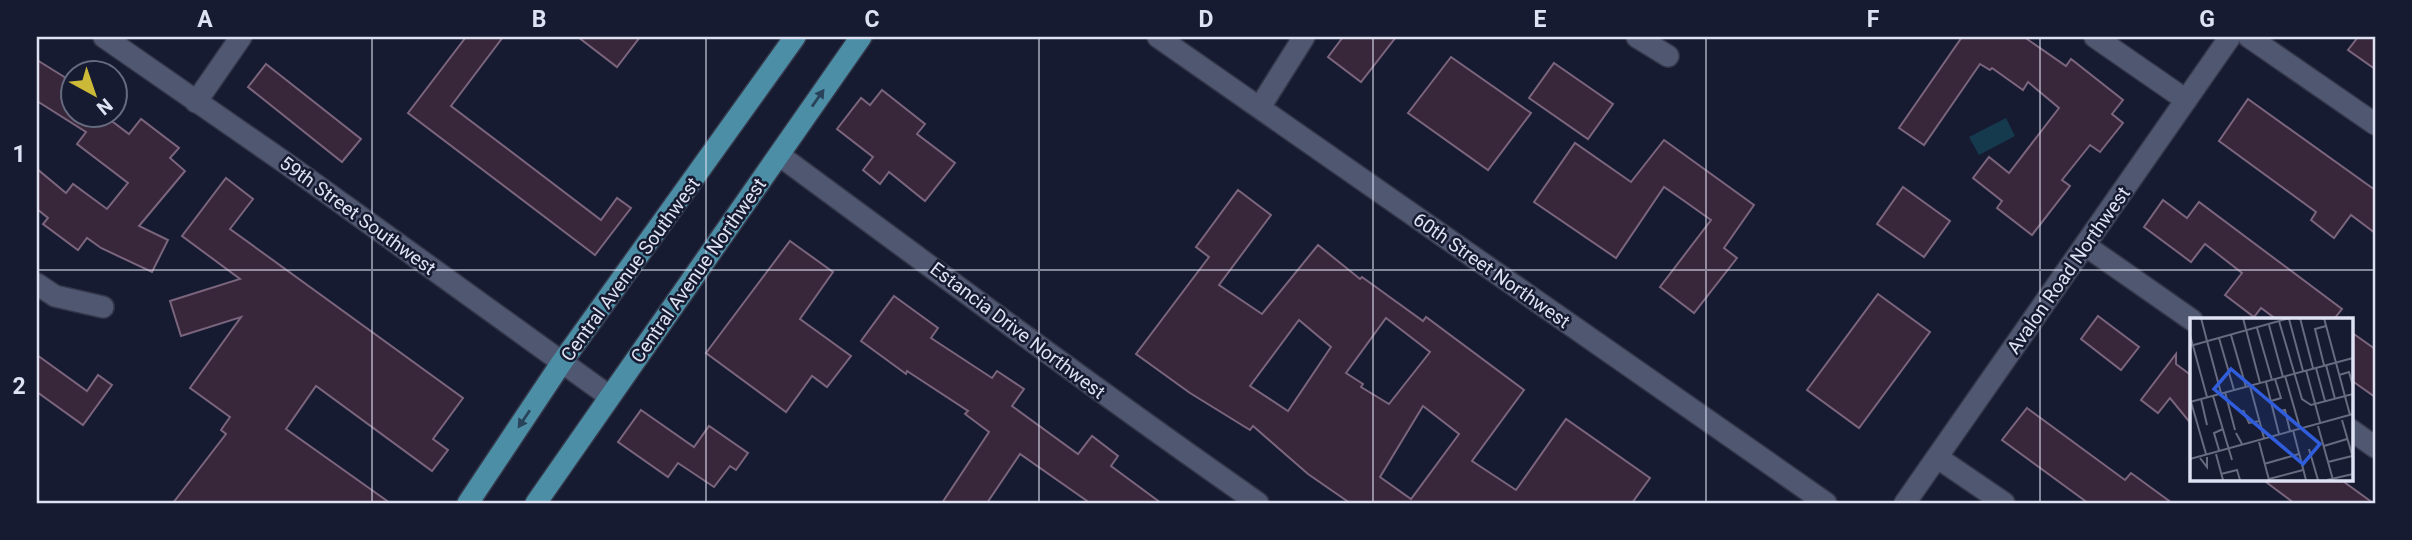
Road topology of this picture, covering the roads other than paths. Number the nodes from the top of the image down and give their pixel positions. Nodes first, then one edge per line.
1 (104, 37) edge
2 (241, 37) edge
3 (796, 37) edge
4 (861, 37) edge
5 (1158, 37) edge
6 (1304, 37) edge
7 (1637, 37) edge
8 (2095, 37) edge
9 (2230, 37) edge
10 (2249, 37) edge
11 (1668, 56) dead end
12 (2186, 100) junction
13 (197, 102) junction
14 (1259, 107) junction
15 (2375, 124) edge
16 (779, 155) junction
17 (2086, 246) junction
18 (37, 284) edge
19 (103, 307) dead end
20 (2190, 319) edge
21 (562, 362) junction
22 (610, 396) junction
23 (2352, 431) edge
24 (2375, 447) edge
25 (1938, 458) junction
26 (468, 503) edge
27 (536, 503) edge
28 (1258, 503) edge
29 (1826, 503) edge
30 (1905, 503) edge
31 (2004, 503) edge

1 - 13 street, 59th Street Southwest
2 - 13 street
3 - 21 main road, Central Avenue Southwest
16 -> 4 main road, Central Avenue Northwest
5 - 14 street, 60th Street Northwest
6 - 14 street
7 - 11 street
8 - 12 street
9 - 12 street, Avalon Road Northwest
10 - 15 street
12 - 17 street, Avalon Road Northwest
13 - 21 street, 59th Street Southwest
14 - 29 street, 60th Street Northwest
16 - 22 main road, Central Avenue Northwest
16 - 28 street, Estancia Drive Northwest
17 - 20 street
17 - 25 street, Avalon Road Northwest
18 - 19 street
21 - 22 street, 59th Street Southwest
21 -> 26 main road, Central Avenue Southwest
22 - 27 main road, Central Avenue Northwest
23 - 24 street
25 - 30 street, Avalon Road Northwest
25 - 31 street

